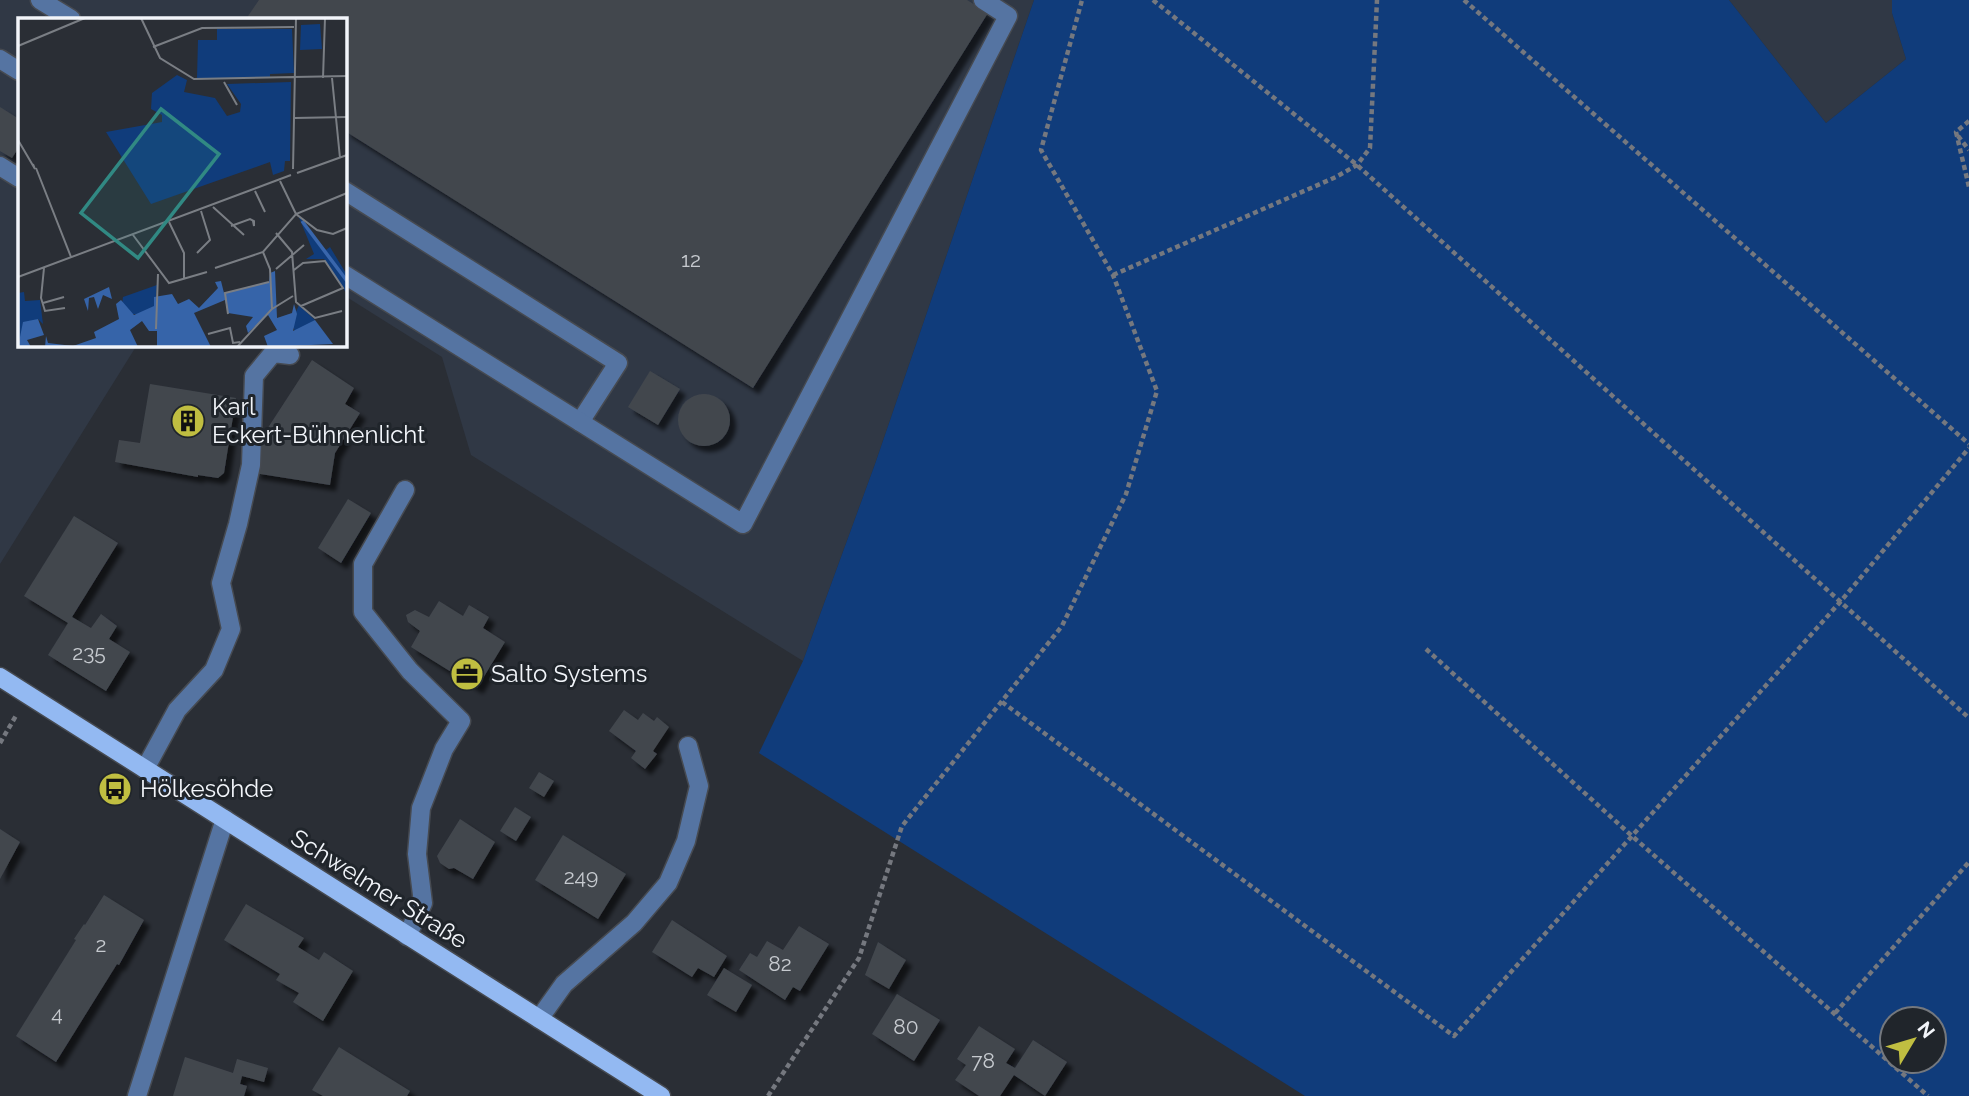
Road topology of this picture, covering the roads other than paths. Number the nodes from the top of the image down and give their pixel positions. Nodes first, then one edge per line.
1 (40, 0) edge
2 (983, 0) edge
3 (69, 18) edge
4 (0, 59) edge
5 (18, 70) edge
6 (0, 166) edge
7 (18, 177) edge
8 (346, 192) edge
9 (346, 276) edge
10 (290, 355) dead end
11 (580, 422) junction
12 (405, 490) dead end
13 (0, 677) edge
14 (688, 746) dead end
15 (145, 769) junction
16 (225, 820) junction
17 (407, 936) junction
18 (539, 1019) junction
19 (137, 1096) edge
20 (661, 1096) edge

1 - 3 street
2 - 11 street
4 - 5 street
6 - 7 street
8 - 11 street
9 - 11 street
10 - 15 street
12 - 17 street
13 - 15 main road, Schwelmer Straße
14 - 18 street
15 - 16 main road, Schwelmer Straße
16 - 17 main road, Schwelmer Straße
16 - 19 street
17 - 18 main road, Schwelmer Straße
18 - 20 main road, Schwelmer Straße

